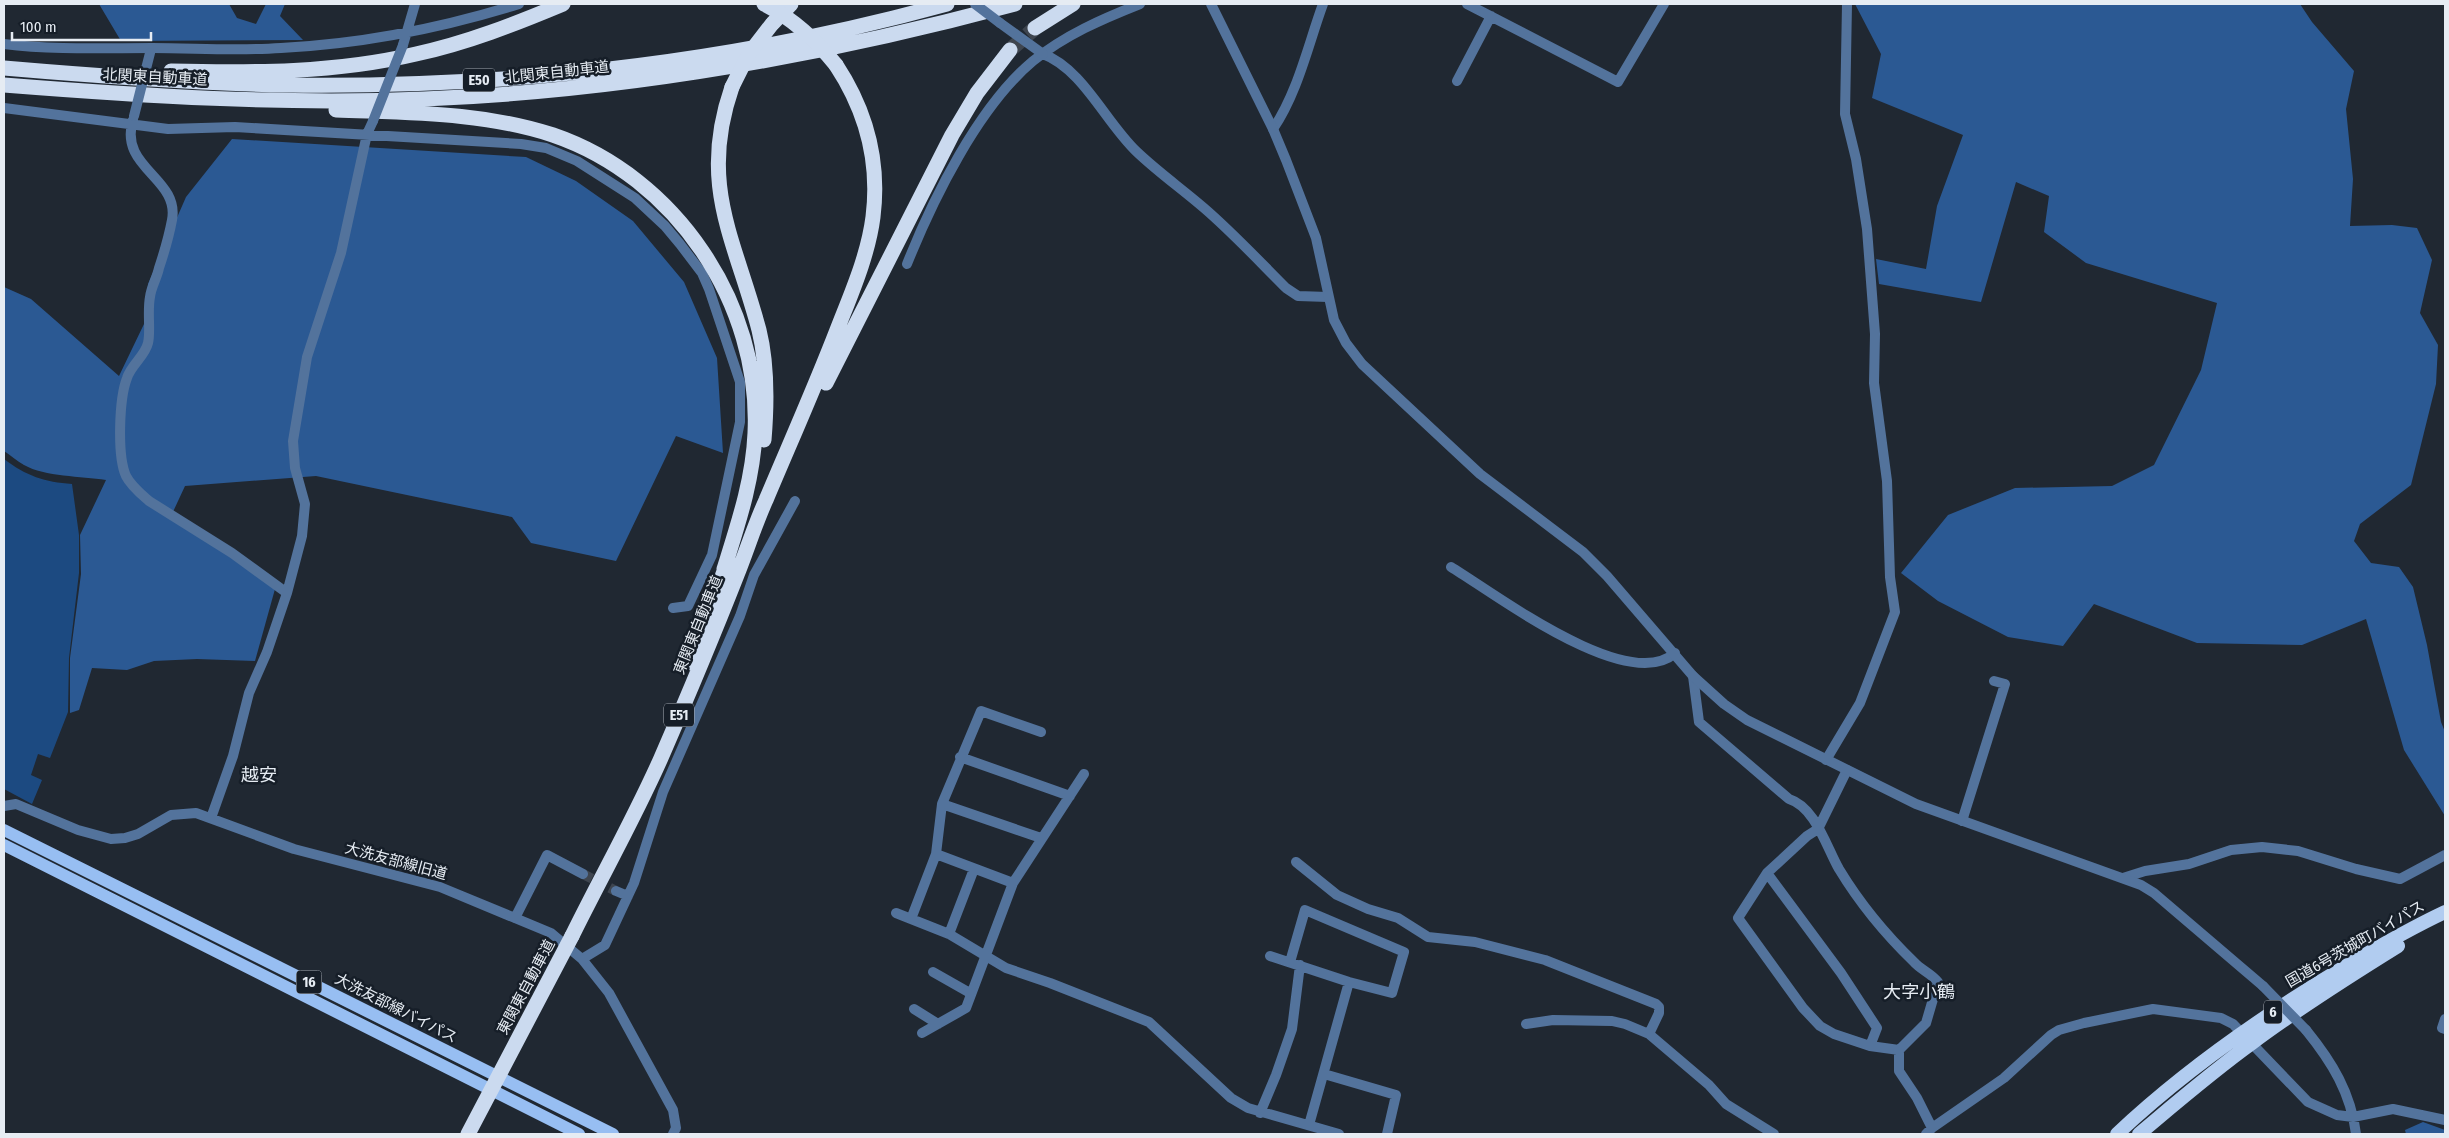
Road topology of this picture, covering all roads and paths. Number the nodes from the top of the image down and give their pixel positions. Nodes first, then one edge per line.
1 (415, 4) edge
2 (519, 4) edge
3 (562, 4) edge
4 (764, 4) edge
5 (791, 4) edge
6 (947, 4) edge
7 (975, 4) edge
8 (1015, 4) edge
9 (1073, 4) edge
10 (1140, 4) edge
11 (1211, 4) edge
12 (1322, 4) edge
13 (1467, 4) edge
14 (1664, 4) edge
15 (1847, 4) edge
16 (1491, 16) junction
17 (1035, 28) tunnel mouth
18 (407, 32) junction
19 (4, 44) edge
20 (151, 50) junction
21 (1010, 50) tunnel mouth
22 (1043, 54) junction
23 (4, 68) edge
24 (1457, 81) dead end
25 (4, 84) edge
26 (182, 97) junction
27 (4, 108) edge
28 (132, 120) junction
29 (1274, 129) junction
30 (367, 134) junction
31 (906, 264) dead end
32 (1328, 297) junction
33 (795, 501) dead end
34 (1451, 567) dead end
35 (731, 571) junction
36 (287, 593) junction
37 (673, 608) dead end
38 (1675, 653) junction
39 (1694, 676) junction
40 (1994, 681) dead end
41 (1041, 732) dead end
42 (960, 757) junction
43 (1826, 760) junction
44 (1847, 770) junction
45 (1084, 774) dead end
46 (1070, 796) junction
47 (942, 804) junction
48 (4, 806) edge
49 (211, 818) junction
50 (1962, 821) junction
51 (1818, 829) junction
52 (4, 830) edge
53 (1040, 838) junction
54 (4, 845) edge
55 (936, 854) junction
56 (2445, 855) edge
57 (1296, 862) dead end
58 (974, 869) junction
59 (1767, 873) junction
60 (583, 874) tunnel mouth
61 (2123, 878) junction
62 (1013, 883) junction
63 (616, 891) tunnel mouth
64 (628, 896) junction
65 (2445, 912) edge
66 (896, 913) dead end
67 (2445, 917) edge
68 (515, 918) junction
69 (911, 919) junction
70 (949, 934) junction
71 (985, 954) junction
72 (1270, 956) dead end
73 (582, 959) junction
74 (1295, 964) junction
75 (933, 972) dead end
76 (1349, 982) junction
77 (970, 993) junction
78 (914, 1009) dead end
79 (2445, 1019) edge
80 (938, 1024) junction
81 (1526, 1024) dead end
82 (2445, 1029) edge
83 (922, 1033) dead end
84 (1649, 1034) junction
85 (2247, 1038) junction
86 (1870, 1046) junction
87 (1899, 1050) junction
88 (1324, 1074) junction
89 (1260, 1113) junction
90 (2353, 1117) junction
91 (2445, 1120) edge
92 (1308, 1125) junction
93 (1929, 1131) edge
94 (468, 1134) edge
95 (579, 1134) edge
96 (614, 1134) edge
97 (673, 1134) edge
98 (1339, 1134) edge
99 (1388, 1134) edge
100 (1774, 1134) edge
101 (2117, 1134) edge
102 (2139, 1134) edge
103 (2356, 1134) edge

1 - 18 street
2 - 18 street
3 - 23 highway
4 - 35 highway, bridge
5 - 35 highway, bridge
6 - 23 highway, 北関東自動車道 / E50
7 - 22 street, bridge
8 - 26 highway, 北関東自動車道 / E50
9 - 17 highway
10 - 22 street
11 - 29 street
12 - 29 street
13 - 16 street
14 - 16 street
15 - 43 street
16 - 24 street
18 - 20 street
18 - 30 street, bridge
19 - 20 street
20 - 28 street, bridge
21 - 35 highway
22 - 31 street
22 - 32 street
25 - 26 highway, 北関東自動車道 / E50
26 - 35 highway
27 - 28 street
28 - 30 street
28 - 36 street
29 - 32 street
30 - 36 street
30 - 37 street
32 - 38 street
33 - 64 street
34 - 38 street
35 - 94 highway, 東関東自動車道 / E51, bridge
36 - 49 street
38 - 39 street
39 - 43 street
39 - 51 street
40 - 50 street
41 - 42 street
42 - 46 street
42 - 47 street
43 - 44 street
44 - 50 street
44 - 51 street
45 - 46 street
46 - 53 street
47 - 53 street
47 - 55 street
48 - 49 street, 大洗友部線旧道
49 - 68 street, 大洗友部線旧道
50 - 61 street
51 - 59 street
51 - 87 street
52 - 96 main road, 大洗友部線バイパス / 16
53 - 62 street
54 - 95 main road, 大洗友部線バイパス / 16
55 - 58 street
55 - 69 street
56 - 61 street
57 - 84 street
58 - 62 street
58 - 70 street
59 - 86 street
59 - 86 street
60 - 68 street
61 - 90 street, bridge
62 - 71 street
63 - 64 street
64 - 73 street
65 - 85 highway, 国道6号茨城町バイパス / 6
66 - 69 street
67 - 85 highway, 国道6号茨城町バイパス
68 - 73 street, 大洗友部線旧道
69 - 70 street
70 - 71 street
71 - 77 street
71 - 89 street
72 - 74 street
73 - 97 street, 大洗友部線旧道
74 - 76 street
74 - 76 street
74 - 89 street
75 - 77 street
76 - 88 street
77 - 80 street
78 - 80 street
79 - 82 street
80 - 83 street
81 - 84 street
84 - 100 street
85 - 90 street
85 - 93 street
85 - 101 highway, 国道6号茨城町バイパス / 6
85 - 102 highway, 国道6号茨城町バイパス
86 - 87 street
87 - 93 street
88 - 92 street
88 - 99 street
89 - 92 street
90 - 91 street
90 - 103 street
92 - 98 street

